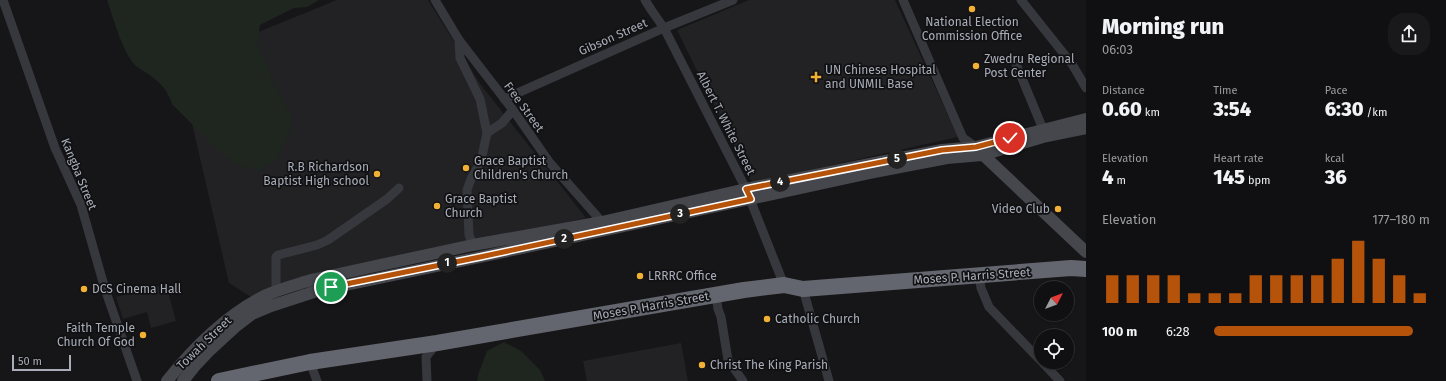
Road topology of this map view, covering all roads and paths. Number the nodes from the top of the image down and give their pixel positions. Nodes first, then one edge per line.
1 (3, 0) edge
2 (435, 0) edge
3 (646, 0) edge
4 (733, 0) edge
5 (903, 0) edge
6 (1021, 0) edge
7 (664, 28) junction
8 (459, 40) junction
9 (1016, 64) dead end
10 (1086, 88) edge
11 (504, 99) junction
12 (513, 110) junction
13 (1086, 119) edge
14 (1086, 128) edge
15 (1043, 129) junction
16 (487, 133) junction
17 (979, 151) junction
18 (399, 188) dead end
19 (749, 194) junction
20 (602, 222) junction
21 (473, 245) junction
22 (1086, 252) edge
23 (1086, 269) edge
24 (979, 275) junction
25 (784, 285) junction
26 (276, 286) dead end
27 (804, 289) junction
28 (716, 295) junction
29 (437, 344) junction
30 (1034, 355) edge
31 (310, 362) junction
32 (1048, 369) edge
33 (138, 381) edge
34 (166, 381) edge
35 (183, 381) edge
36 (219, 381) edge
37 (317, 381) edge
38 (427, 381) edge
39 (743, 381) edge
40 (829, 381) edge
41 (1060, 381) edge

1 - 33 street, Kangba Street
2 - 8 street, Free Street
3 - 7 street, Albert T. White Street
4 - 7 street, Gibson Street
5 - 17 street
6 - 10 street
7 - 11 street, Gibson Street
7 - 19 street, Albert T. White Street
8 - 11 street, Free Street
8 - 16 street
9 - 15 street
11 - 12 street, Free Street
12 - 16 street
12 - 20 street, Free Street
13 - 15 street, Towah Street
14 - 17 street, Towah Street
15 - 17 street, Towah Street
16 - 21 street
17 - 19 street, Towah Street
17 - 22 street
18 - 26 street
19 - 20 street, Towah Street
19 - 25 street, Albert T. White Street
19 - 35 street, Towah Street
20 - 21 street, Towah Street
21 - 34 street, Towah Street
23 - 24 highway, Moses P. Harris Street
24 - 27 highway, Moses P. Harris Street
24 - 30 street
25 - 27 highway, Moses P. Harris Street
25 - 28 highway, Moses P. Harris Street
27 - 40 street
28 - 29 highway, Moses P. Harris Street
28 - 39 street
29 - 31 highway, Moses P. Harris Street
29 - 38 street
31 - 36 highway, Moses P. Harris Street
31 - 37 street
32 - 41 street

